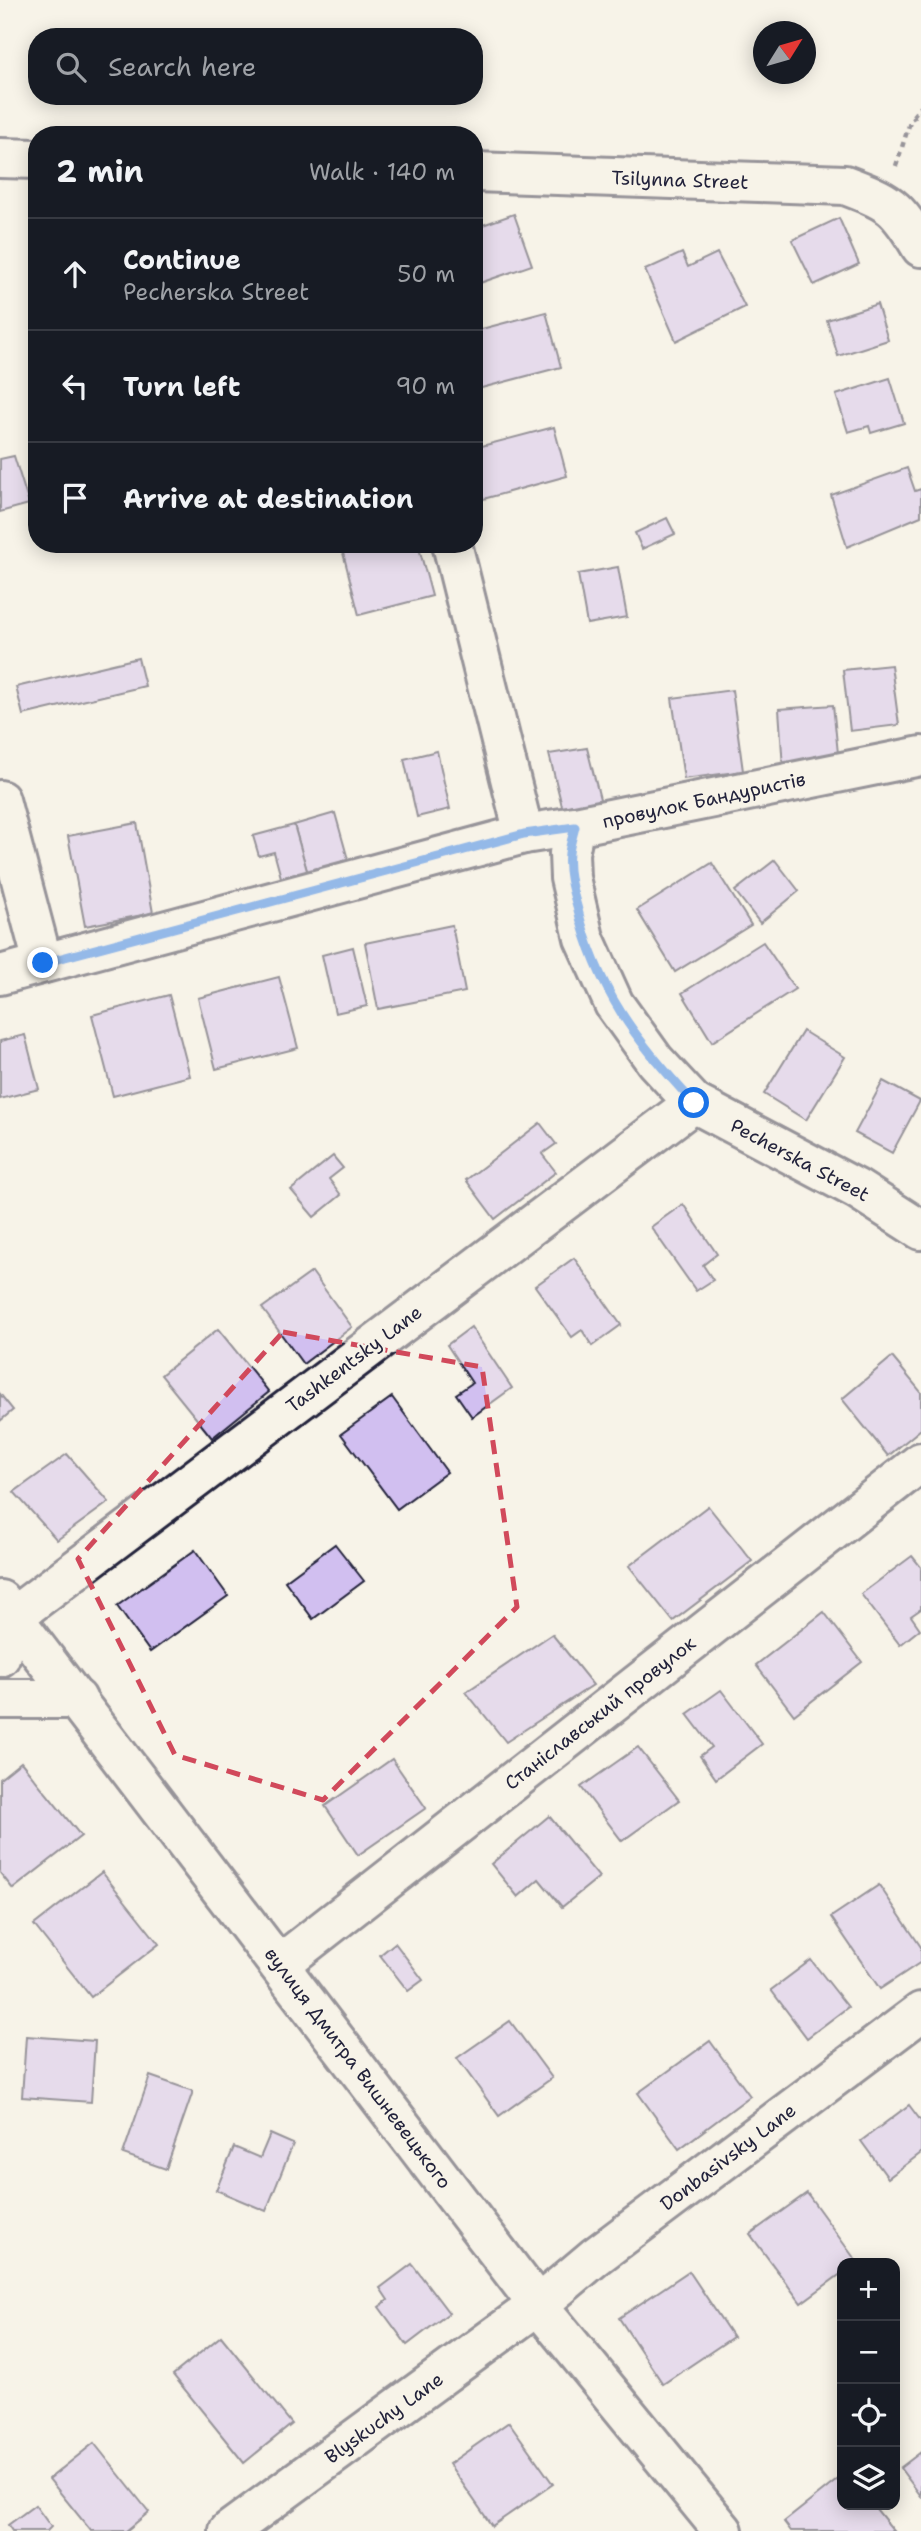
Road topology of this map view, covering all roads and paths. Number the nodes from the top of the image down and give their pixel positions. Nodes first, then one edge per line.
1 (921, 106) edge
2 (921, 114) edge
3 (911, 119) junction
4 (0, 158) edge
5 (28, 159) edge
6 (483, 172) edge
7 (884, 200) junction
8 (921, 247) edge
9 (454, 553) edge
10 (921, 756) edge
11 (0, 800) edge
12 (575, 827) junction
13 (524, 834) junction
14 (43, 963) junction
15 (0, 975) edge
16 (694, 1103) junction
17 (921, 1230) edge
18 (921, 1462) edge
19 (7, 1608) edge
20 (0, 1657) edge
21 (0, 1699) edge
22 (77, 1699) junction
23 (279, 1965) junction
24 (921, 2012) edge
25 (538, 2305) junction
26 (229, 2531) edge
27 (723, 2531) edge

1 - 3 path
2 - 3 path
3 - 7 path
4 - 5 street
6 - 7 street, Tsilynna Street
7 - 8 street
9 - 13 street
10 - 12 street, провулок Бандуристів
11 - 14 street
12 - 13 street, провулок Бандуристів
12 - 16 street, Pecherska Street
13 - 14 street, провулок Бандуристів
14 - 15 street, провулок Бандуристів
16 - 17 street, Pecherska Street
16 - 19 street, Tashkentsky Lane
18 - 23 street, Станіславський провулок
19 - 20 street
19 - 22 street, вулиця Дмитра Вишневецького
21 - 22 street
22 - 23 street, вулиця Дмитра Вишневецького
23 - 25 street, вулиця Дмитра Вишневецького
24 - 25 street, Donbasivsky Lane
25 - 26 street, Blyskuchy Lane
25 - 27 street, вулиця Дмитра Вишневецького

